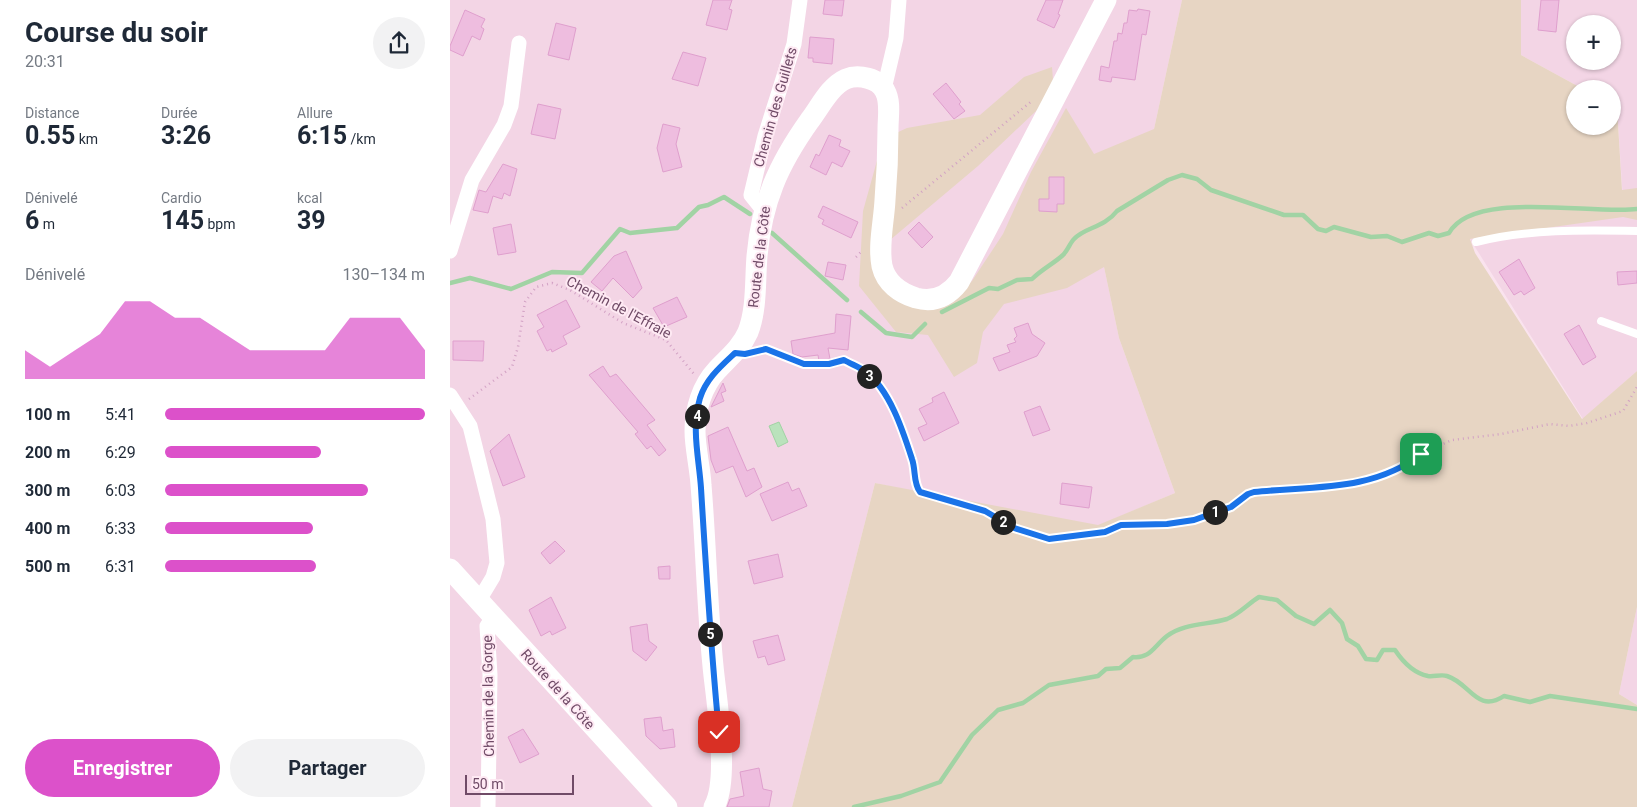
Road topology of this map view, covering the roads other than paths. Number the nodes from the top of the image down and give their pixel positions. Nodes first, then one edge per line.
1 (800, 0) edge
2 (900, 0) edge
3 (1106, 0) edge
4 (518, 43) dead end
5 (884, 89) junction
6 (763, 210) junction
7 (1637, 230) edge
8 (1476, 242) dead end
9 (450, 251) edge
10 (1601, 321) dead end
11 (1637, 334) edge
12 (454, 401) edge
13 (450, 569) edge
14 (478, 602) junction
15 (493, 618) junction
16 (488, 807) edge
17 (667, 807) edge
18 (714, 807) edge

1 - 6 street, Chemin des Guillets
2 - 5 street
3 - 5 street
4 - 9 street
5 - 6 street, Route de la Côte
6 - 18 street, Route de la Côte
7 - 8 lane
10 - 11 lane
12 - 14 street
13 - 14 street, Route de la Côte
14 - 15 street, Route de la Côte
15 - 16 street, Chemin de la Gorge
15 - 17 street, Route de la Côte

